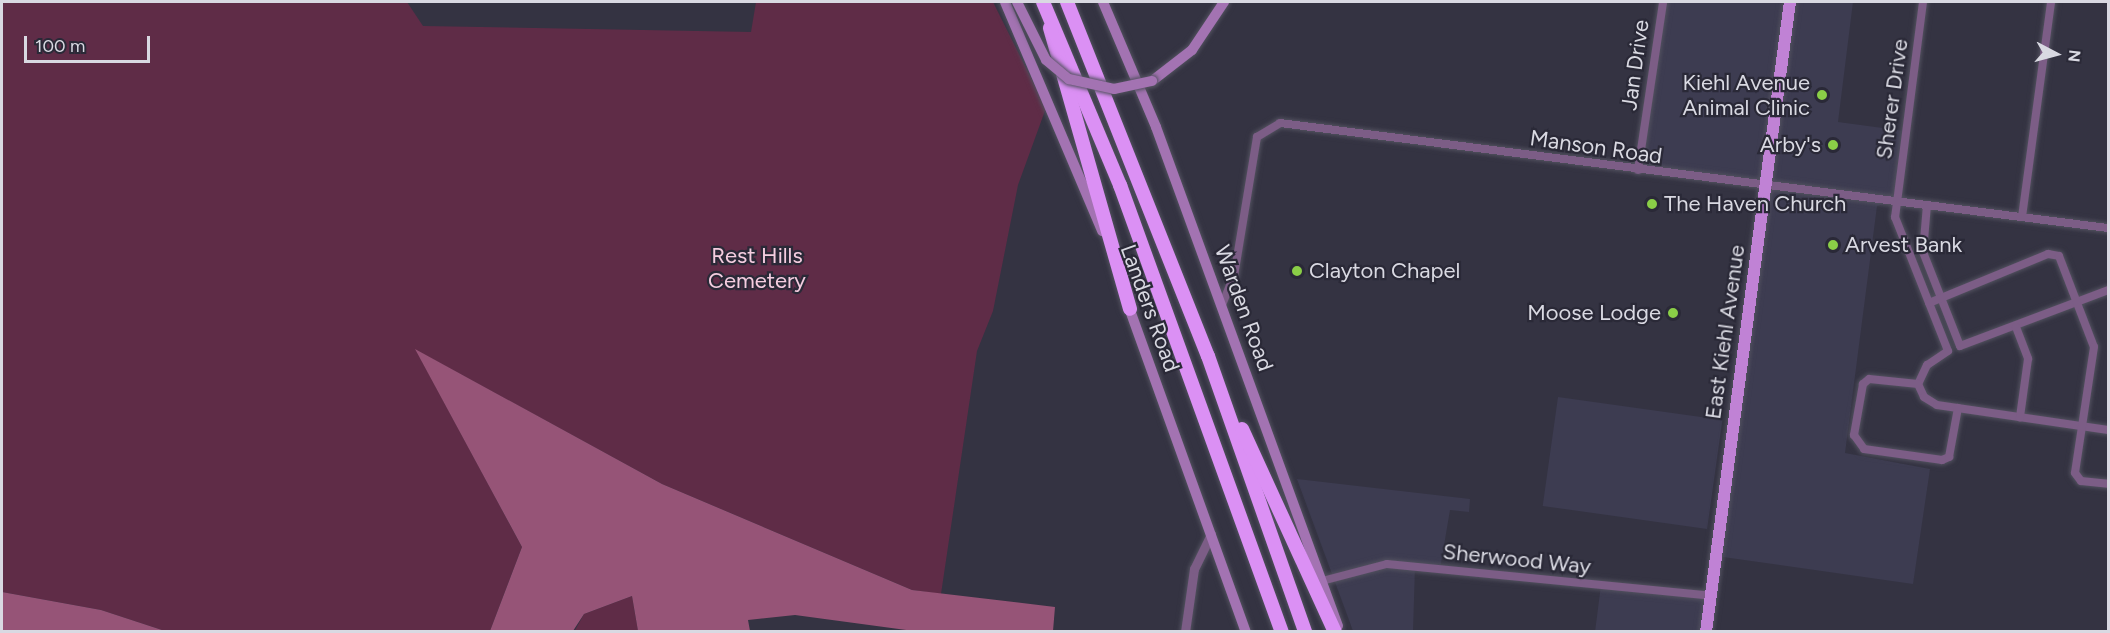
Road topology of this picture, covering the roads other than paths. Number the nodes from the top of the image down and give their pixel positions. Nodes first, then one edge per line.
1 (1005, 2) edge
2 (1017, 2) edge
3 (1067, 2) edge
4 (1103, 2) edge
5 (1224, 2) edge
6 (1663, 2) edge
7 (1790, 2) edge
8 (1923, 2) edge
9 (2051, 2) edge
10 (1046, 8) edge
11 (1638, 170) junction
12 (1766, 185) junction
13 (1896, 201) junction
14 (1927, 205) junction
15 (2022, 218) junction
16 (2109, 228) edge
17 (1922, 240) junction
18 (1905, 242) junction
19 (1927, 261) junction
20 (1914, 265) junction
21 (2109, 290) edge
22 (1941, 298) junction
23 (2079, 302) junction
24 (1929, 303) junction
25 (1222, 305) junction
26 (1130, 309) junction
27 (2016, 327) junction
28 (1960, 346) junction
29 (1948, 351) junction
30 (1208, 356) junction
31 (1918, 384) junction
32 (1958, 408) junction
33 (2020, 417) junction
34 (2083, 426) junction
35 (2109, 430) edge
36 (2109, 484) edge
37 (1210, 534) junction
38 (1322, 581) junction
39 (1711, 596) junction
40 (1185, 632) edge
41 (1246, 632) edge
42 (1282, 632) edge
43 (1305, 632) edge
44 (1335, 632) edge
45 (1340, 632) edge
46 (1706, 632) edge

1 - 26 main road, Landers Road
2 - 5 main road, bridge
3 - 30 highway
4 - 25 main road, Warden Road
6 - 11 street, Jan Drive
7 - 12 main road, East Kiehl Avenue
8 - 13 street, Sherer Drive
9 - 15 street
10 - 26 highway
10 - 42 highway
11 - 12 street, Manson Road
11 - 25 street, Manson Road
12 - 13 street, Manson Road
12 - 39 main road, East Kiehl Avenue
13 - 14 street, Manson Road
13 - 18 street
14 - 15 street, Manson Road
14 - 17 street
15 - 16 street, Manson Road
17 - 18 street
17 - 19 street
18 - 20 street
19 - 20 street
19 - 22 street
20 - 24 street
21 - 23 street
22 - 23 street
22 - 24 street
22 - 28 street
23 - 27 street
23 - 34 street
24 - 29 street
25 - 38 main road, Warden Road
26 - 37 main road, Landers Road
27 - 28 street
27 - 33 street
28 - 29 street
29 - 31 street
30 - 43 highway
30 - 44 highway
31 - 32 street
31 - 32 street
32 - 33 street
33 - 34 street
34 - 35 street
34 - 36 street
37 - 40 street
37 - 41 main road, Landers Road
38 - 39 street, Sherwood Way
38 - 45 main road, Warden Road
39 - 46 main road, East Kiehl Avenue

